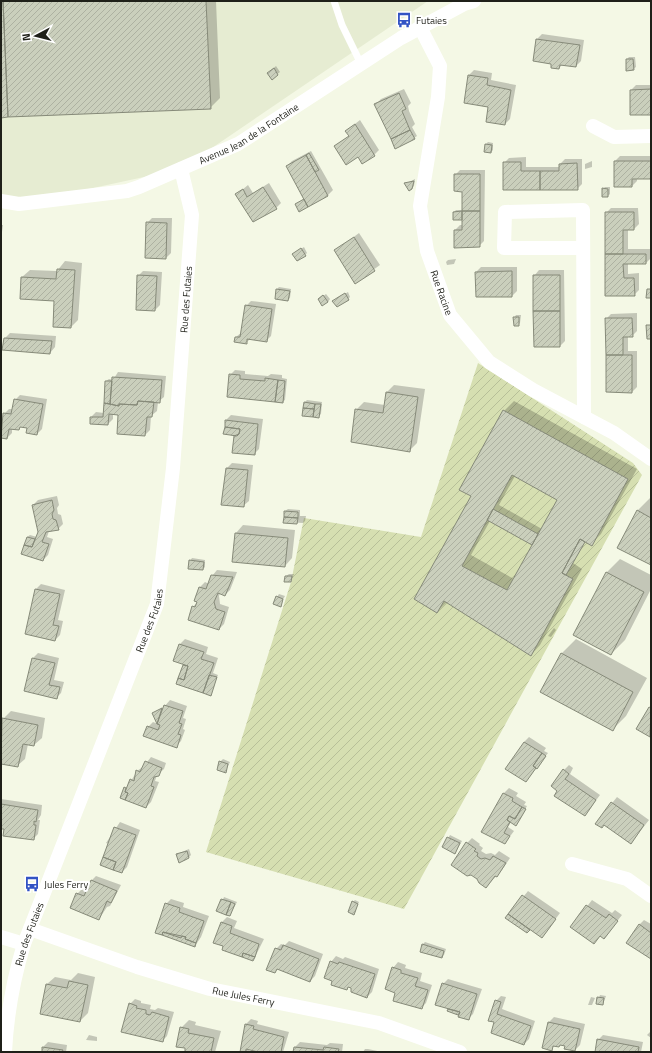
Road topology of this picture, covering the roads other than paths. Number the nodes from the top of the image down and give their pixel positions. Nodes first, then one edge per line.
1 (334, 1) edge
2 (474, 1) edge
3 (420, 27) junction
4 (361, 64) junction
5 (593, 126) dead end
6 (651, 136) edge
7 (181, 169) junction
8 (1, 201) edge
9 (583, 248) junction
10 (584, 417) junction
11 (651, 459) edge
12 (572, 864) dead end
13 (651, 896) edge
14 (30, 929) junction
15 (1, 937) edge
16 (24, 944) junction
17 (5, 1052) edge
18 (460, 1052) edge

1 - 4 lane
2 - 3 street, Avenue Jean de la Fontaine
3 - 4 street, Avenue Jean de la Fontaine
3 - 10 street, Rue Racine
4 - 7 street, Avenue Jean de la Fontaine
5 - 6 street
7 - 8 street, Avenue Jean de la Fontaine
7 - 14 street, Rue des Futaies
9 - 9 street
9 - 10 street
10 - 11 street, Rue Racine
12 - 13 street
14 - 16 street, Rue des Futaies
14 - 18 street, Rue Jules Ferry
15 - 16 street
16 - 17 street, Rue des Futaies

